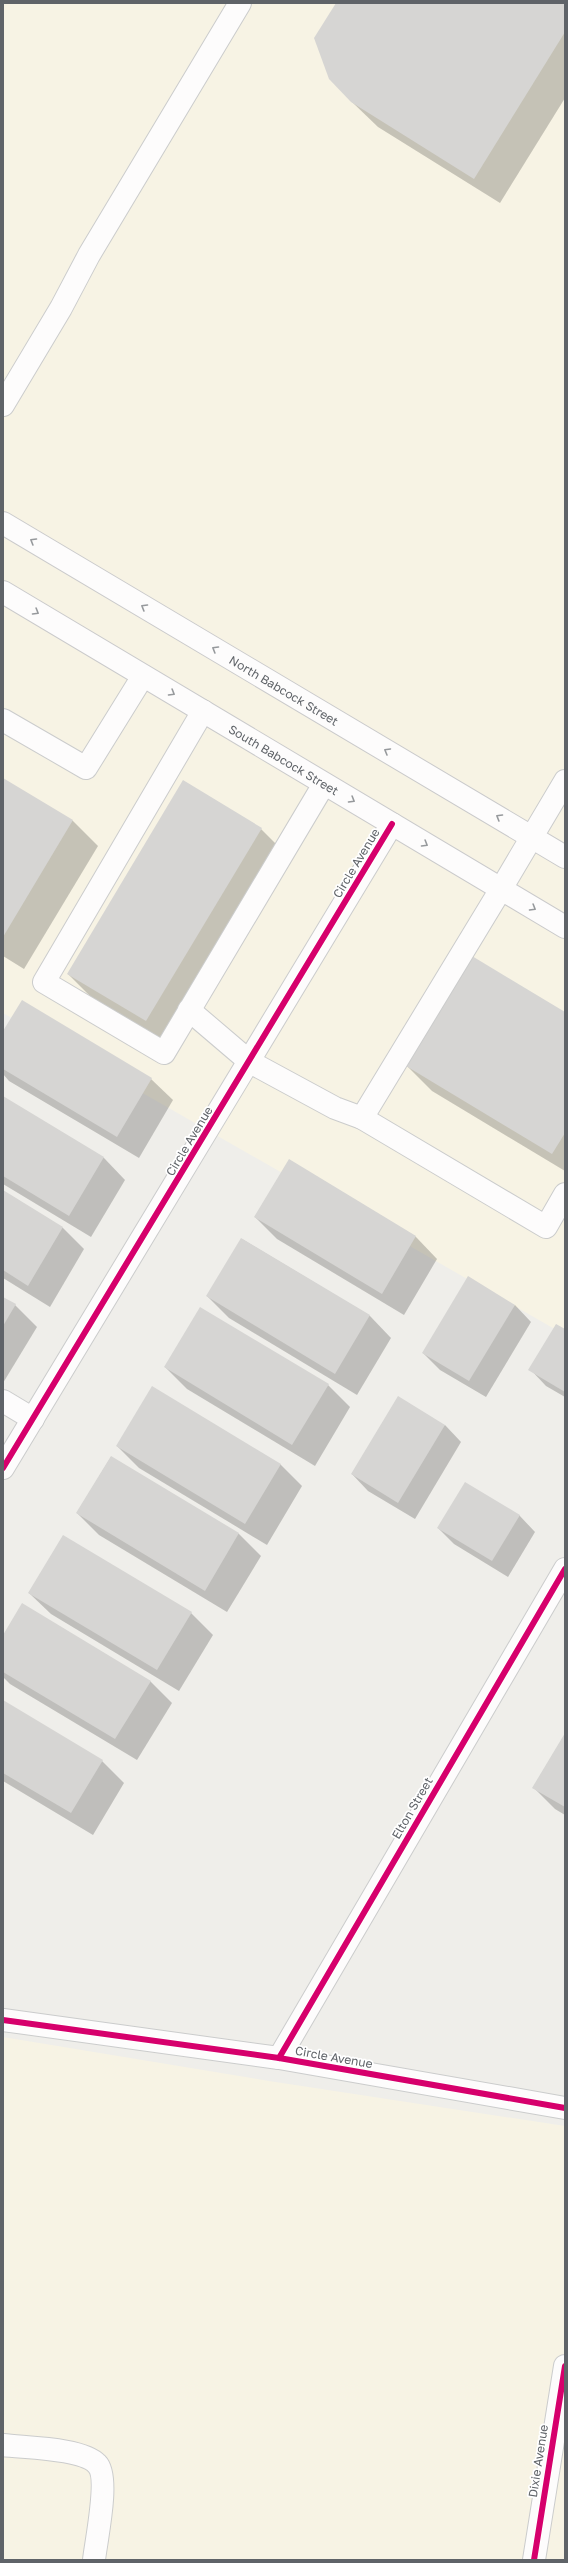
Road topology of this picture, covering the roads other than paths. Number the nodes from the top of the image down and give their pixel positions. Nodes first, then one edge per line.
1 (240, 3) edge
2 (3, 405) edge
3 (3, 523) edge
4 (3, 592) edge
5 (143, 676) junction
6 (203, 712) junction
7 (3, 720) edge
8 (565, 780) edge
9 (324, 784) junction
10 (392, 824) junction
11 (532, 837) junction
12 (565, 857) edge
13 (501, 889) junction
14 (565, 928) edge
15 (189, 1010) junction
16 (250, 1062) junction
17 (362, 1118) junction
18 (565, 1194) edge
19 (3, 1401) edge
20 (33, 1419) junction
21 (3, 1468) edge
22 (565, 1569) edge
23 (3, 2020) edge
24 (279, 2058) junction
25 (565, 2108) edge
26 (565, 2366) edge
27 (3, 2445) edge
28 (94, 2560) edge
29 (534, 2560) edge

1 - 2 street
11 -> 3 street, North Babcock Street
4 -> 5 street, South Babcock Street
5 -> 6 street, South Babcock Street
5 - 7 street
6 - 9 street, South Babcock Street
6 - 15 street
8 - 11 street
9 -> 10 street, South Babcock Street
9 - 15 street
10 -> 13 street, South Babcock Street
10 - 16 street, Circle Avenue
11 - 12 street, North Babcock Street
11 - 13 street
13 -> 14 street, South Babcock Street
13 - 17 street
15 - 16 street
16 - 17 street
16 - 20 street, Circle Avenue
17 - 18 street
19 - 20 street
20 - 21 street, Circle Avenue
22 - 24 street, Elton Street
23 - 24 street, Circle Avenue
24 - 25 street, Circle Avenue
26 - 29 street, Dixie Avenue
27 - 28 street

